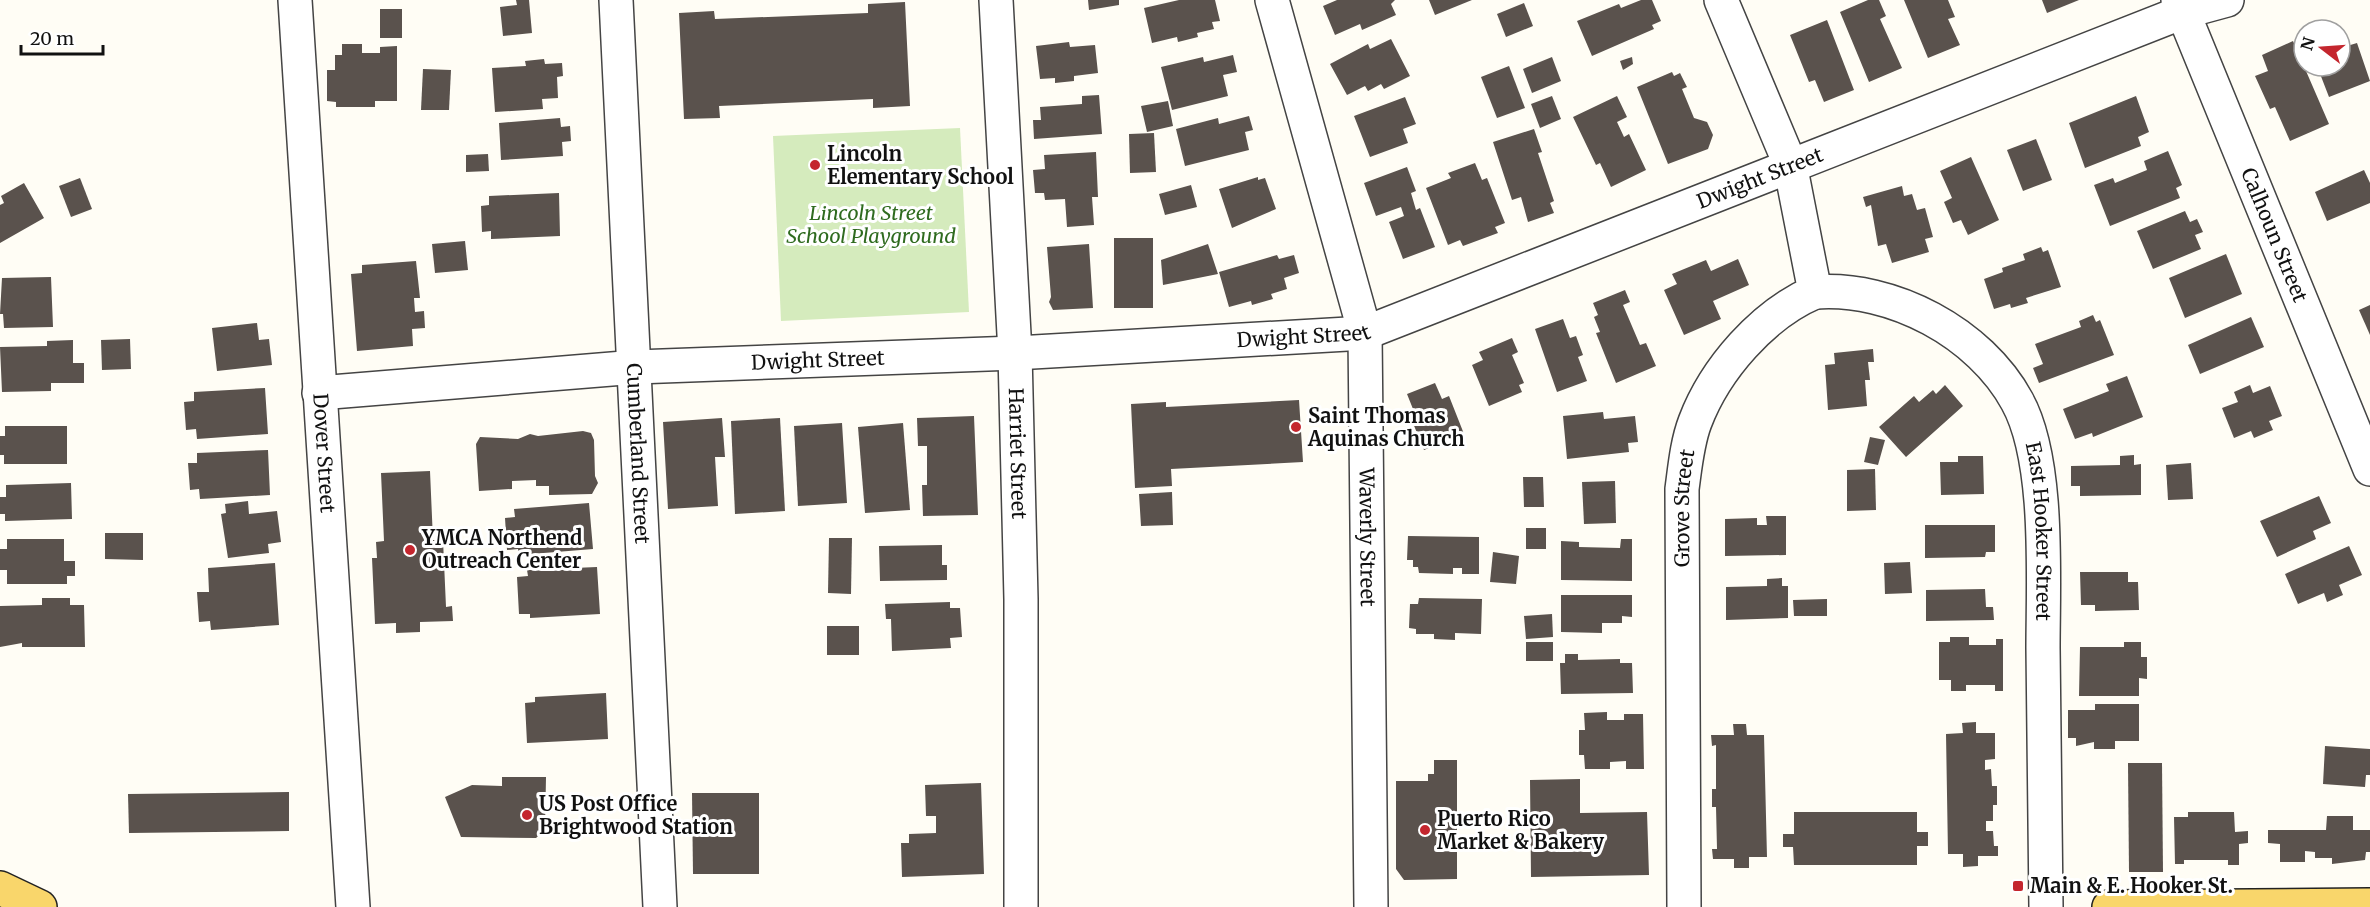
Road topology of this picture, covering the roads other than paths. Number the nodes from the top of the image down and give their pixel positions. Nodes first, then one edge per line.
1 (296, 0) edge
2 (616, 0) edge
3 (996, 0) edge
4 (1272, 0) edge
5 (1721, 0) edge
6 (2227, 0) edge
7 (2181, 6) edge
8 (1790, 164) junction
9 (1815, 292) junction
10 (1365, 333) junction
11 (1015, 353) junction
12 (636, 367) junction
13 (320, 393) junction
14 (2370, 469) edge
15 (0, 888) edge
16 (2370, 905) edge
17 (40, 907) edge
18 (353, 907) edge
19 (660, 907) edge
20 (1021, 907) edge
21 (1371, 907) edge
22 (1684, 907) edge
23 (2046, 907) edge
24 (2109, 907) edge
25 (2211, 907) edge

1 - 13 street, Dover Street
2 - 12 street, Cumberland Street
3 - 11 street, Harriet Street
4 - 10 street, Waverly Street
5 - 8 street
6 - 7 street, Dwight Street
7 - 8 street, Dwight Street
7 - 14 street, Calhoun Street
8 - 9 street
8 - 10 street, Dwight Street
9 - 22 street, Grove Street
9 - 23 street, East Hooker Street
10 - 11 street, Dwight Street
10 - 21 street, Waverly Street
11 - 12 street, Dwight Street
11 - 20 street, Harriet Street
12 - 13 street, Dwight Street
12 - 19 street, Cumberland Street
13 - 18 street, Dover Street
15 - 17 main road
16 - 25 main road
24 - 25 main road

